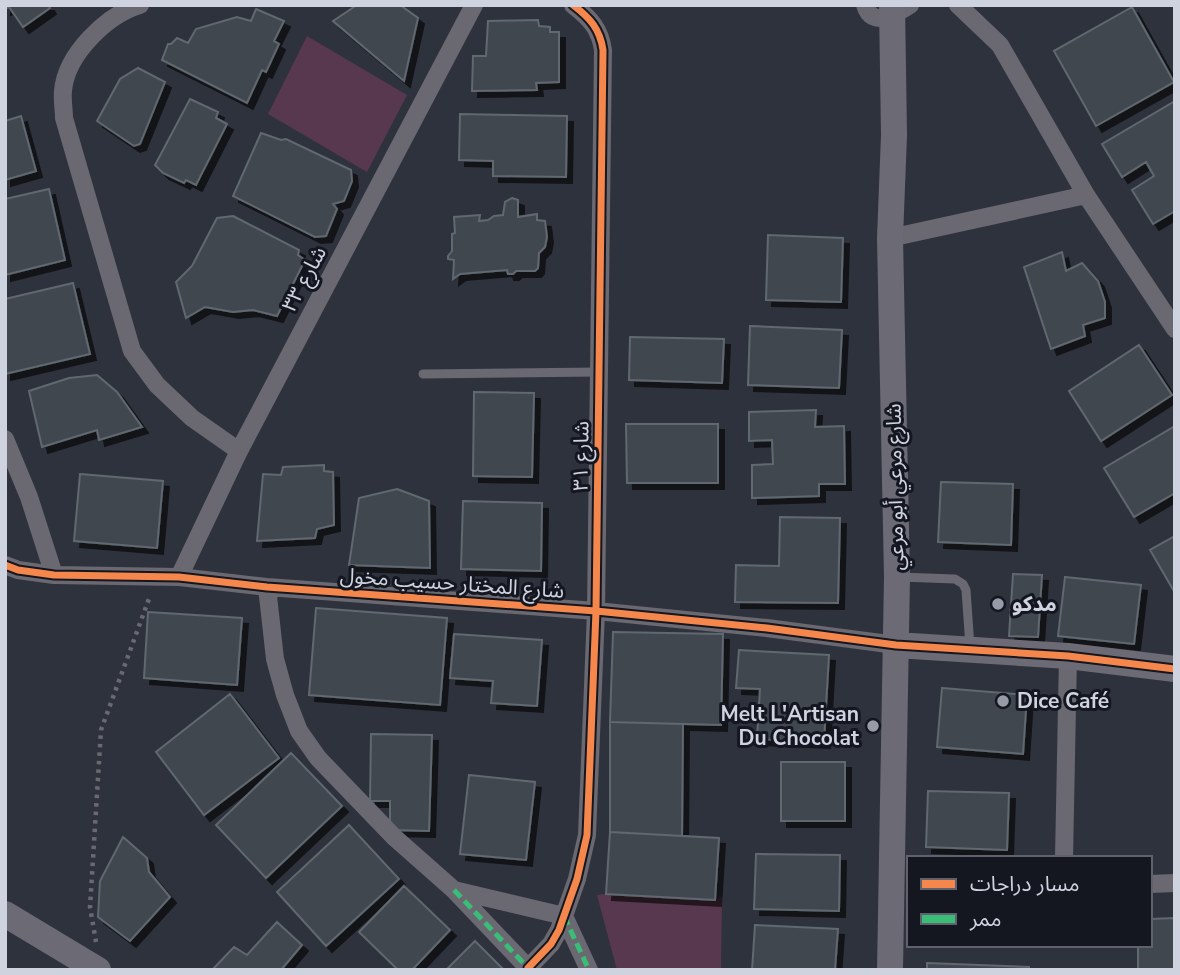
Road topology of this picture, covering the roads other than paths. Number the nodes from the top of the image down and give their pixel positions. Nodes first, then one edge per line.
1 (140, 5) edge
2 (474, 5) edge
3 (573, 5) edge
4 (865, 5) edge
5 (958, 5) edge
6 (898, 9) edge
7 (1086, 195) junction
8 (891, 238) junction
9 (1175, 329) edge
10 (599, 372) junction
11 (423, 374) dead end
12 (5, 439) edge
13 (239, 451) junction
14 (5, 565) edge
15 (54, 575) junction
16 (179, 577) junction
17 (897, 577) junction
18 (267, 587) junction
19 (596, 611) junction
20 (896, 645) junction
21 (970, 649) junction
22 (1068, 656) junction
23 (1175, 669) edge
24 (1064, 856) edge
25 (1175, 883) edge
26 (1152, 884) edge
27 (454, 890) junction
28 (5, 915) edge
29 (564, 916) junction
30 (85, 961) edge
31 (529, 969) edge
32 (589, 970) edge
33 (890, 970) edge

1 - 13 street
2 - 13 street, شارع ٣٣
3 - 10 street, شارع ٣١
4 - 6 street
5 - 7 street
6 - 8 main road, شارع مرعي أبو مرعي
7 - 8 street
7 - 9 street
8 - 17 main road, شارع مرعي أبو مرعي
10 - 11 lane
10 - 19 street, شارع ٣١
12 - 15 street
13 - 16 street, شارع ٣٣
14 - 15 street, شارع المختار حسيب مخول
15 - 16 street, شارع المختار حسيب مخول
16 - 18 street, شارع المختار حسيب مخول
17 - 20 main road, شارع مرعي أبو مرعي
17 - 21 lane
18 - 19 street, شارع المختار حسيب مخول
18 - 27 street
19 - 20 street, شارع المختار حسيب مخول
19 - 29 street, شارع ٣١
20 - 21 main road
20 - 33 main road, شارع مرعي أبو مرعي
21 - 22 main road
22 - 23 main road
22 - 24 street
25 - 26 street
27 - 29 street
27 - 31 street
28 - 30 main road
29 - 31 street, شارع ٣١
29 - 32 street

